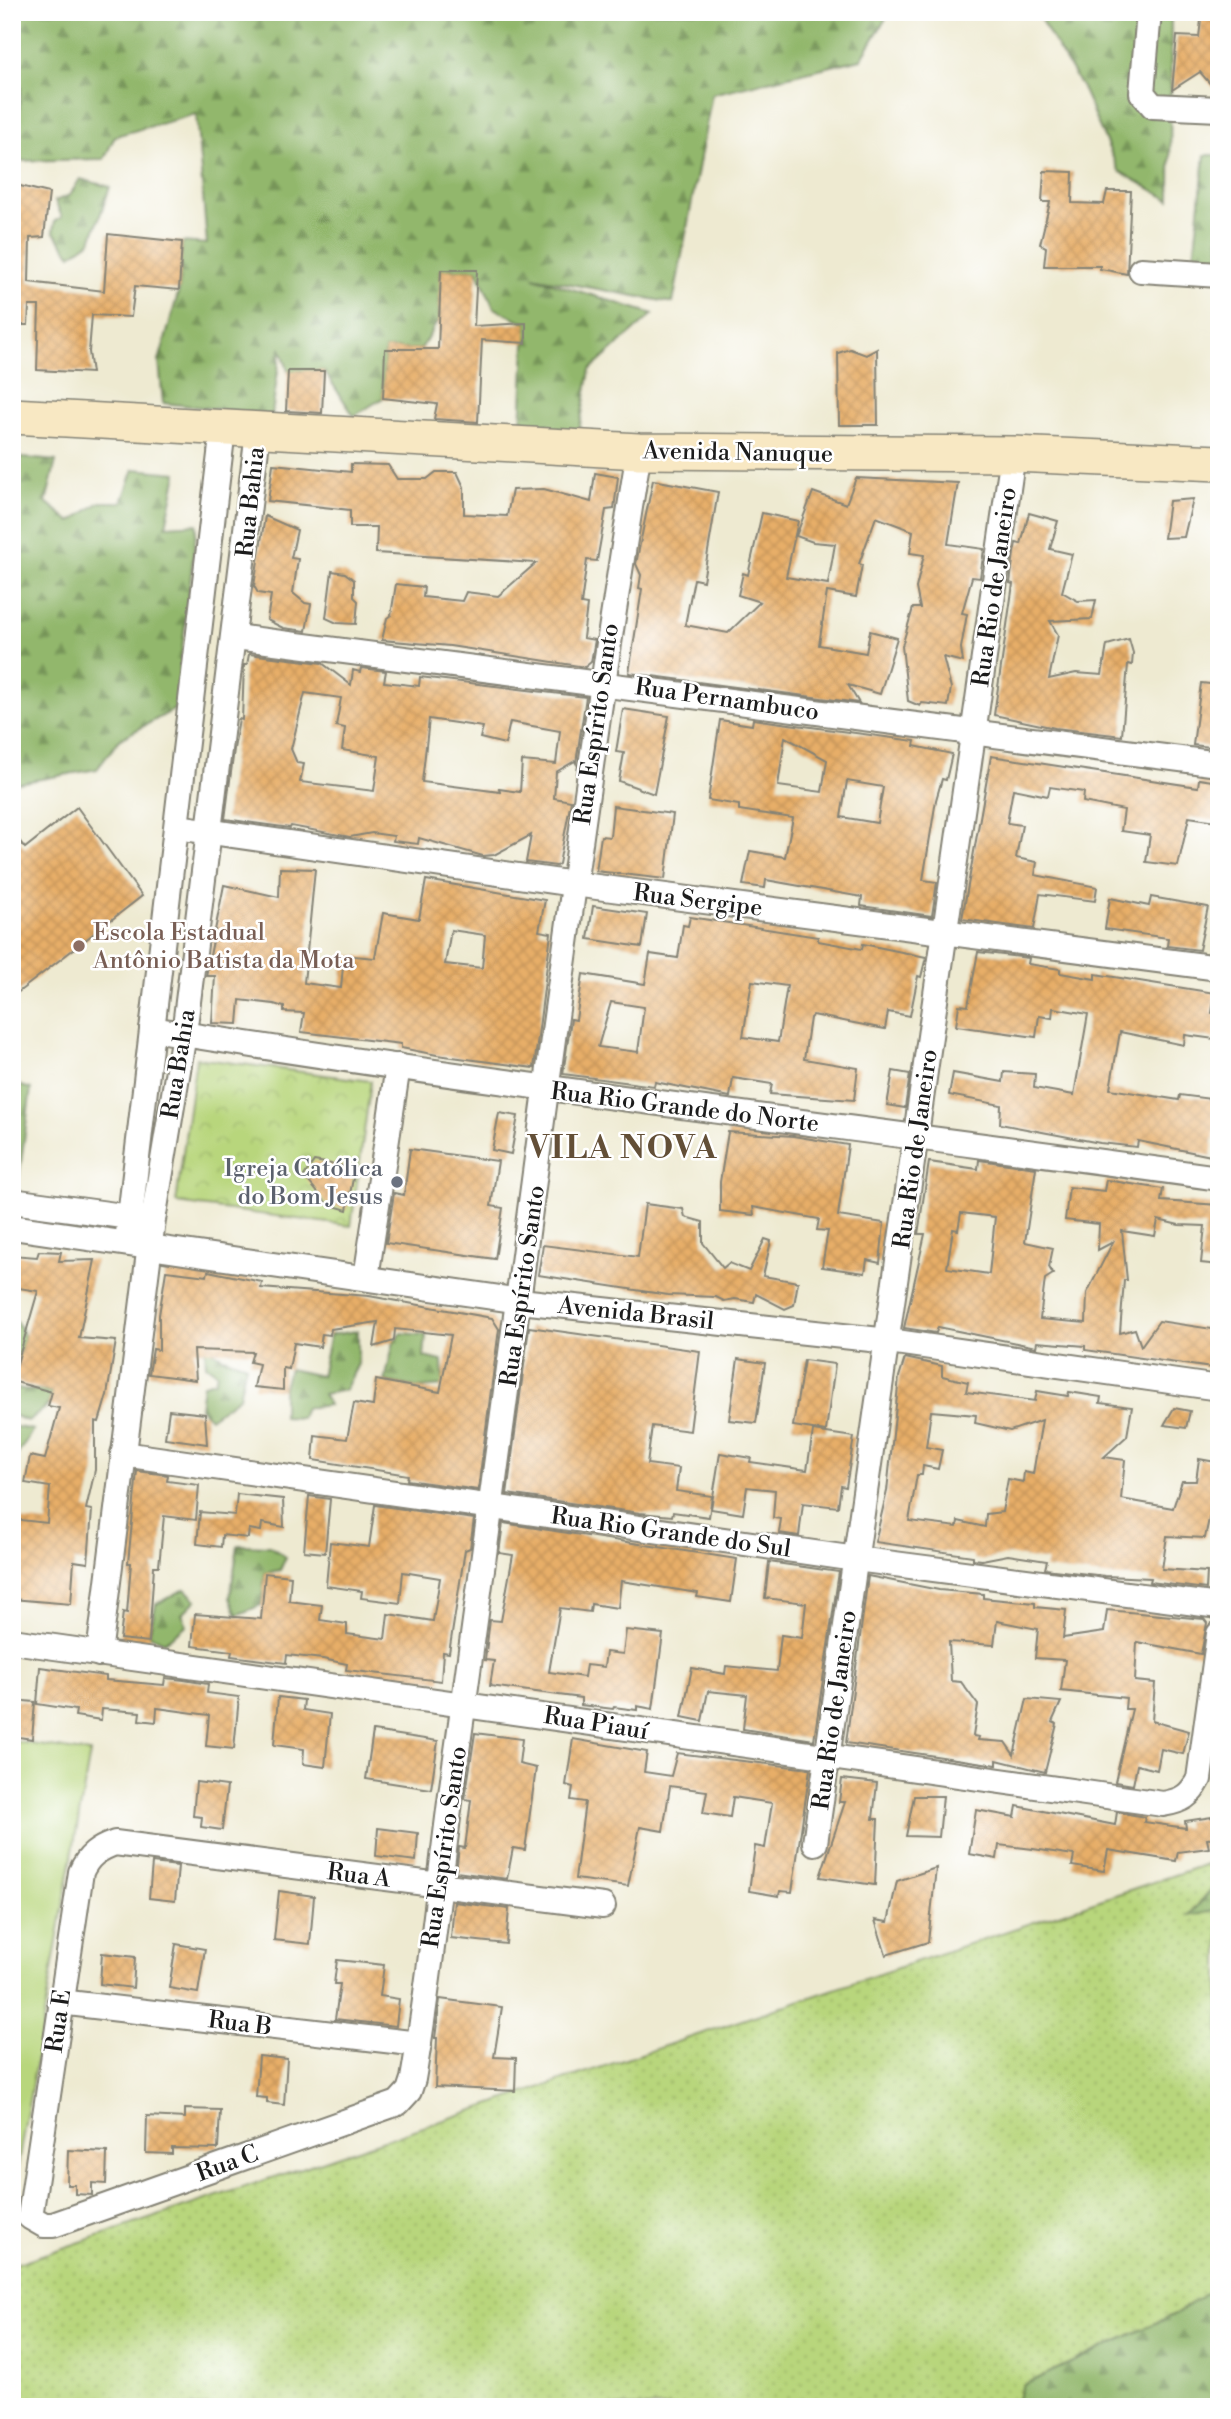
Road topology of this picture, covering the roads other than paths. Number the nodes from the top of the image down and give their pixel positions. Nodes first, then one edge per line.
1 (1149, 12) edge
2 (1219, 109) edge
3 (1141, 270) dead end
4 (1219, 275) edge
5 (12, 416) edge
6 (223, 429) junction
7 (258, 432) junction
8 (639, 451) junction
9 (1013, 454) junction
10 (1219, 463) edge
11 (235, 637) junction
12 (601, 682) junction
13 (973, 733) junction
14 (1219, 764) edge
15 (177, 827) junction
16 (209, 831) junction
17 (574, 884) junction
18 (946, 933) junction
19 (1219, 968) edge
20 (152, 1029) junction
21 (184, 1034) junction
22 (398, 1066) junction
23 (548, 1090) junction
24 (917, 1136) junction
25 (1219, 1178) edge
26 (12, 1201) edge
27 (142, 1218) junction
28 (12, 1227) edge
29 (138, 1244) junction
30 (366, 1278) junction
31 (520, 1301) junction
32 (889, 1341) junction
33 (1219, 1388) edge
34 (123, 1454) junction
35 (492, 1507) junction
36 (856, 1559) junction
37 (1219, 1606) edge
38 (1219, 1634) edge
39 (12, 1641) edge
40 (99, 1654) junction
41 (464, 1703) junction
42 (827, 1758) junction
43 (115, 1843) joint
44 (815, 1843) dead end
45 (438, 1885) junction
46 (603, 1906) dead end
47 (60, 2002) junction
48 (419, 2045) junction
49 (413, 2079) joint
50 (30, 2217) joint

1 - 2 street
3 - 4 street
5 - 6 main road, Avenida Nanuque
6 - 7 main road, Avenida Nanuque
6 - 15 street, Rua Bahia
7 - 8 main road, Avenida Nanuque
7 - 11 street, Rua Bahia
8 - 9 main road, Avenida Nanuque
8 - 12 street, Rua Espírito Santo
9 - 10 main road, Avenida Nanuque
9 - 13 street, Rua Rio de Janeiro
11 - 12 street, Rua Pernambuco
11 - 16 street, Rua Bahia
12 - 13 street, Rua Pernambuco
12 - 17 street, Rua Espírito Santo
13 - 14 street, Rua Pernambuco
13 - 18 street, Rua Rio de Janeiro
15 - 16 street, Rua Sergipe
15 - 20 street, Rua Bahia
16 - 17 street, Rua Sergipe
16 - 21 street, Rua Bahia
17 - 18 street, Rua Sergipe
17 - 23 street, Rua Espírito Santo
18 - 19 street, Rua Sergipe
18 - 24 street, Rua Rio de Janeiro
20 - 21 street, Rua Rio Grande do Norte
20 - 27 street, Rua Bahia
21 - 22 street, Rua Rio Grande do Norte
21 - 27 street, Rua Bahia
22 - 23 street, Rua Rio Grande do Norte
22 - 30 street
23 - 24 street, Rua Rio Grande do Norte
23 - 31 street, Rua Espírito Santo
24 - 25 street, Rua Rio Grande do Norte
24 - 32 street, Rua Rio de Janeiro
26 - 27 street
27 - 29 street, Rua Bahia
28 - 29 street, Avenida Brasil
29 - 30 street, Avenida Brasil
29 - 34 street, Rua Bahia
30 - 31 street, Avenida Brasil
31 - 32 street, Avenida Brasil
31 - 35 street, Rua Espírito Santo
32 - 33 street, Avenida Brasil
32 - 36 street, Rua Rio de Janeiro
34 - 35 street, Rua Rio Grande do Sul
34 - 40 street, Rua Bahia
35 - 36 street, Rua Rio Grande do Sul
35 - 41 street, Rua Espírito Santo
36 - 37 street, Rua Rio Grande do Sul
36 - 42 street, Rua Rio de Janeiro
38 - 42 street, Rua Piauí
39 - 40 street, Rua Piauí
40 - 41 street, Rua Piauí
41 - 42 street, Rua Piauí
41 - 45 street, Rua Espírito Santo
42 - 44 street, Rua Rio de Janeiro
43 - 45 street, Rua A
43 - 47 street, Rua E
45 - 46 street, Rua A
45 - 48 street, Rua Espírito Santo
47 - 48 street, Rua B
47 - 50 street, Rua E
48 - 49 street, Rua Espírito Santo
49 - 50 street, Rua C

